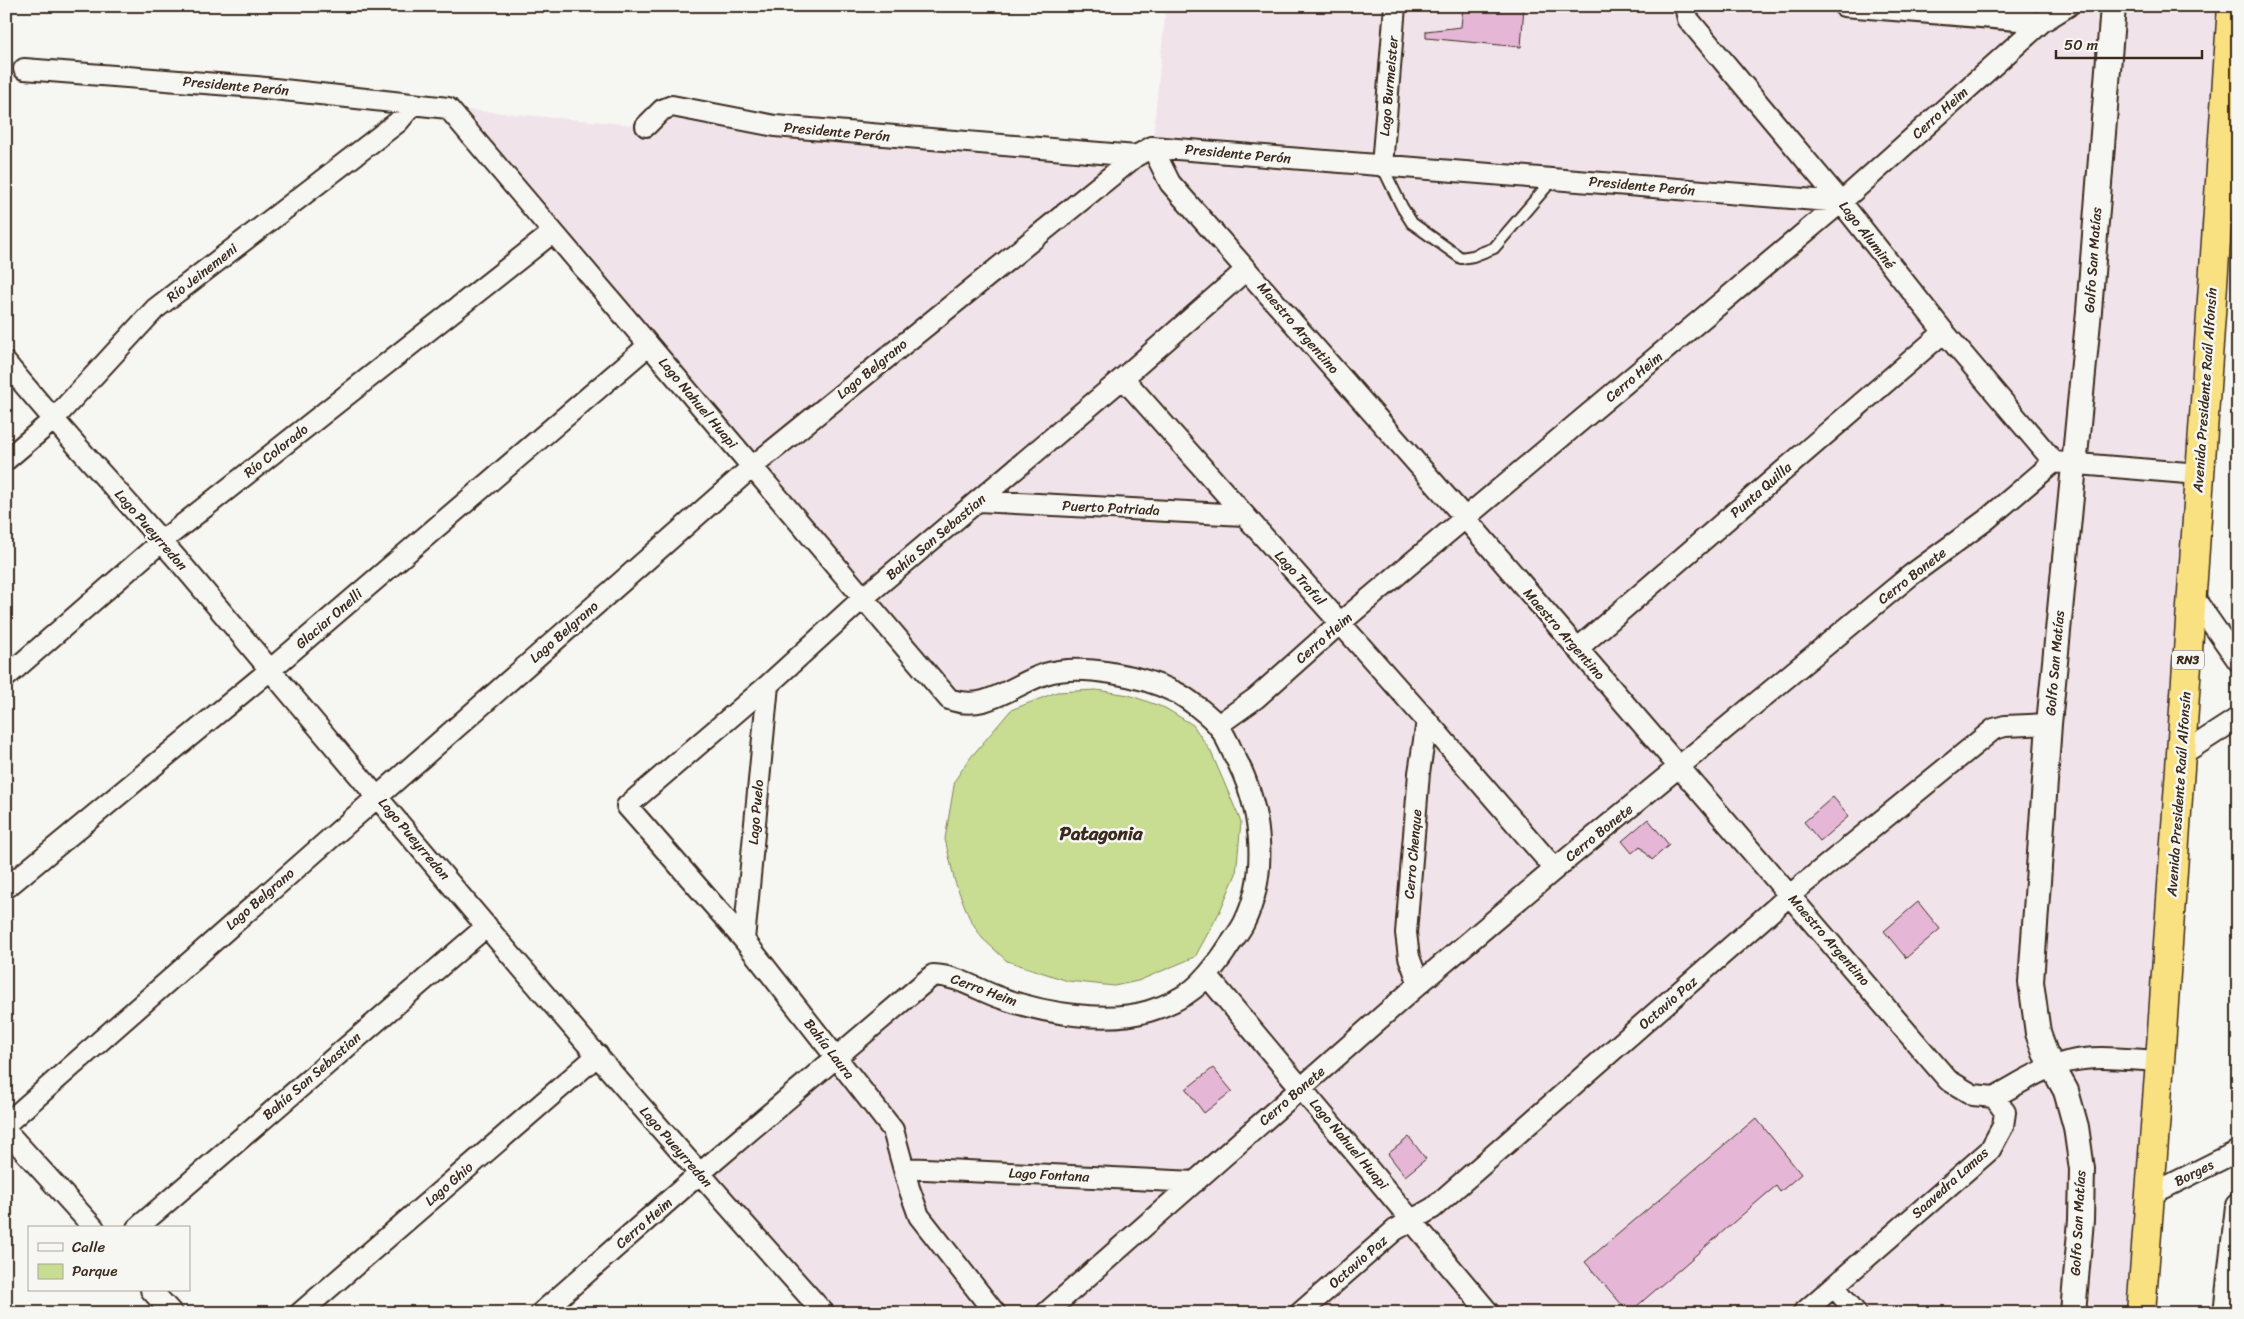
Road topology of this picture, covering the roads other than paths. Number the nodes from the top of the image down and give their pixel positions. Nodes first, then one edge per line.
1 (1395, 6) edge
2 (1685, 6) edge
3 (1844, 6) edge
4 (2068, 6) edge
5 (2113, 6) edge
6 (2227, 7) edge
7 (2042, 22) junction
8 (24, 69) dead end
9 (413, 104) junction
10 (448, 108) joint
11 (646, 126) dead end
12 (1144, 152) junction
13 (1382, 166) junction
14 (1553, 179) junction
15 (1841, 202) junction
16 (552, 233) junction
17 (1246, 270) junction
18 (1944, 332) junction
19 (649, 345) junction
20 (6, 363) edge
21 (1123, 378) junction
22 (53, 420) junction
23 (6, 460) edge
24 (2064, 463) junction
25 (752, 467) junction
26 (2199, 474) junction
27 (979, 501) junction
28 (1244, 515) junction
29 (1466, 520) junction
30 (162, 541) junction
31 (2192, 596) junction
32 (863, 598) junction
33 (1340, 623) junction
34 (1577, 649) junction
35 (2238, 661) edge
36 (270, 670) junction
37 (6, 677) edge
38 (768, 685) junction
39 (949, 698) joint
40 (2238, 718) edge
41 (1427, 721) junction
42 (2049, 724) junction
43 (1218, 725) junction
44 (2181, 755) junction
45 (1679, 767) junction
46 (377, 796) junction
47 (627, 806) joint
48 (1555, 869) junction
49 (6, 888) edge
50 (1790, 896) junction
51 (487, 926) junction
52 (744, 940) junction
53 (1208, 977) junction
54 (1419, 984) junction
55 (598, 1055) junction
56 (836, 1057) junction
57 (2160, 1061) junction
58 (2052, 1067) junction
59 (1302, 1088) junction
60 (1994, 1097) junction
61 (6, 1124) edge
62 (6, 1131) edge
63 (2238, 1151) edge
64 (904, 1168) junction
65 (699, 1174) junction
66 (1195, 1182) junction
67 (2150, 1195) junction
68 (2238, 1206) edge
69 (1412, 1219) junction
70 (92, 1226) edge
71 (139, 1226) edge
72 (1834, 1286) junction
73 (154, 1292) edge
74 (172, 1313) edge
75 (300, 1313) edge
76 (541, 1313) edge
77 (824, 1313) edge
78 (995, 1313) edge
79 (1046, 1313) edge
80 (1300, 1313) edge
81 (1489, 1313) edge
82 (1803, 1313) edge
83 (1856, 1313) edge
84 (2073, 1313) edge
85 (2141, 1313) edge
86 (2226, 1313) edge

1 - 13 street, Lago Burmeister
2 - 15 street, Lago Aluminé
3 - 7 street
4 - 7 street, Cerro Heim
5 - 24 street, Golfo San Matías
6 - 26 highway, Avenida Presidente Raúl Alfonsín / RN3
7 - 15 street, Cerro Heim
8 - 9 street, Presidente Perón
9 - 10 street, Presidente Perón
9 - 22 street, Río Jeinemeni
10 - 16 street, Lago Nahuel Huapi
11 - 12 street, Presidente Perón
12 - 13 street, Presidente Perón
12 - 17 street, Maestro Argentino
12 - 25 street, Lago Belgrano
13 - 14 street, Presidente Perón
13 - 14 lane
14 - 15 street, Presidente Perón
15 - 18 street, Lago Aluminé
15 - 29 street, Cerro Heim
16 - 19 street, Lago Nahuel Huapi
16 - 30 street, Río Colorado
17 - 21 street, Bahía San Sebastian
17 - 29 street, Maestro Argentino
18 - 24 street, Lago Aluminé
18 - 34 street, Punta Quilla
19 - 25 street, Lago Nahuel Huapi
19 - 36 street, Glaciar Onelli
20 - 22 street, Lago Pueyrredon
21 - 27 street, Bahía San Sebastian
21 - 28 street, Lago Traful
22 - 23 street, Río Jeinemeni
22 - 30 street, Lago Pueyrredon
24 - 26 street
24 - 42 street, Golfo San Matías
24 - 45 street, Cerro Bonete
25 - 32 street, Lago Nahuel Huapi
25 - 46 street, Lago Belgrano
26 - 31 highway, Avenida Presidente Raúl Alfonsín / RN3
27 - 28 street, Puerto Patriada
27 - 32 street, Bahía San Sebastian
28 - 33 street, Lago Traful
29 - 33 street, Cerro Heim
29 - 34 street, Maestro Argentino
30 - 36 street, Lago Pueyrredon
30 - 37 street, Río Colorado
31 - 35 street
31 - 44 highway, Avenida Presidente Raúl Alfonsín / RN3
32 - 38 street, Bahía San Sebastian
32 - 39 street, Lago Nahuel Huapi
33 - 41 street, Lago Traful
33 - 43 street, Cerro Heim
34 - 45 street, Maestro Argentino
36 - 46 street, Lago Pueyrredon
36 - 49 street, Glaciar Onelli
38 - 47 street, Bahía San Sebastian
38 - 52 street, Lago Puelo
39 - 43 street, Cerro Heim
40 - 44 street
41 - 48 street, Lago Traful
41 - 54 street, Cerro Chenque
42 - 50 street, Octavio Paz
42 - 58 street, Golfo San Matías
43 - 53 street, Cerro Heim
44 - 57 highway, Avenida Presidente Raúl Alfonsín / RN3
45 - 48 street, Cerro Bonete
45 - 50 street, Maestro Argentino
46 - 51 street, Lago Pueyrredon
46 - 61 street, Lago Belgrano
47 - 52 street, Bahía Laura
48 - 54 street, Cerro Bonete
50 - 60 street, Maestro Argentino
50 - 69 street, Octavio Paz
51 - 55 street, Lago Pueyrredon
51 - 71 street, Bahía San Sebastian
52 - 56 street, Bahía Laura
53 - 56 street, Cerro Heim
53 - 59 street, Lago Nahuel Huapi
54 - 59 street, Cerro Bonete
55 - 65 street, Lago Pueyrredon
55 - 75 street, Lago Ghio
56 - 64 street, Bahía Laura
56 - 65 street, Cerro Heim
57 - 58 street
57 - 67 highway, Avenida Presidente Raúl Alfonsín / RN3
58 - 60 street
58 - 84 street, Golfo San Matías
59 - 66 street, Cerro Bonete
59 - 69 street, Lago Nahuel Huapi
60 - 72 street, Saavedra Lamas
62 - 70 street
63 - 67 street, Borges
64 - 66 street, Lago Fontana
64 - 78 street, Bahía Laura
65 - 76 street, Cerro Heim
65 - 77 street, Lago Pueyrredon
66 - 79 street, Cerro Bonete
67 - 85 highway, Avenida Presidente Raúl Alfonsín / RN3
68 - 86 street
69 - 80 street, Octavio Paz
69 - 81 street, Lago Nahuel Huapi
72 - 82 street, Saavedra Lamas
72 - 83 street
73 - 74 street

